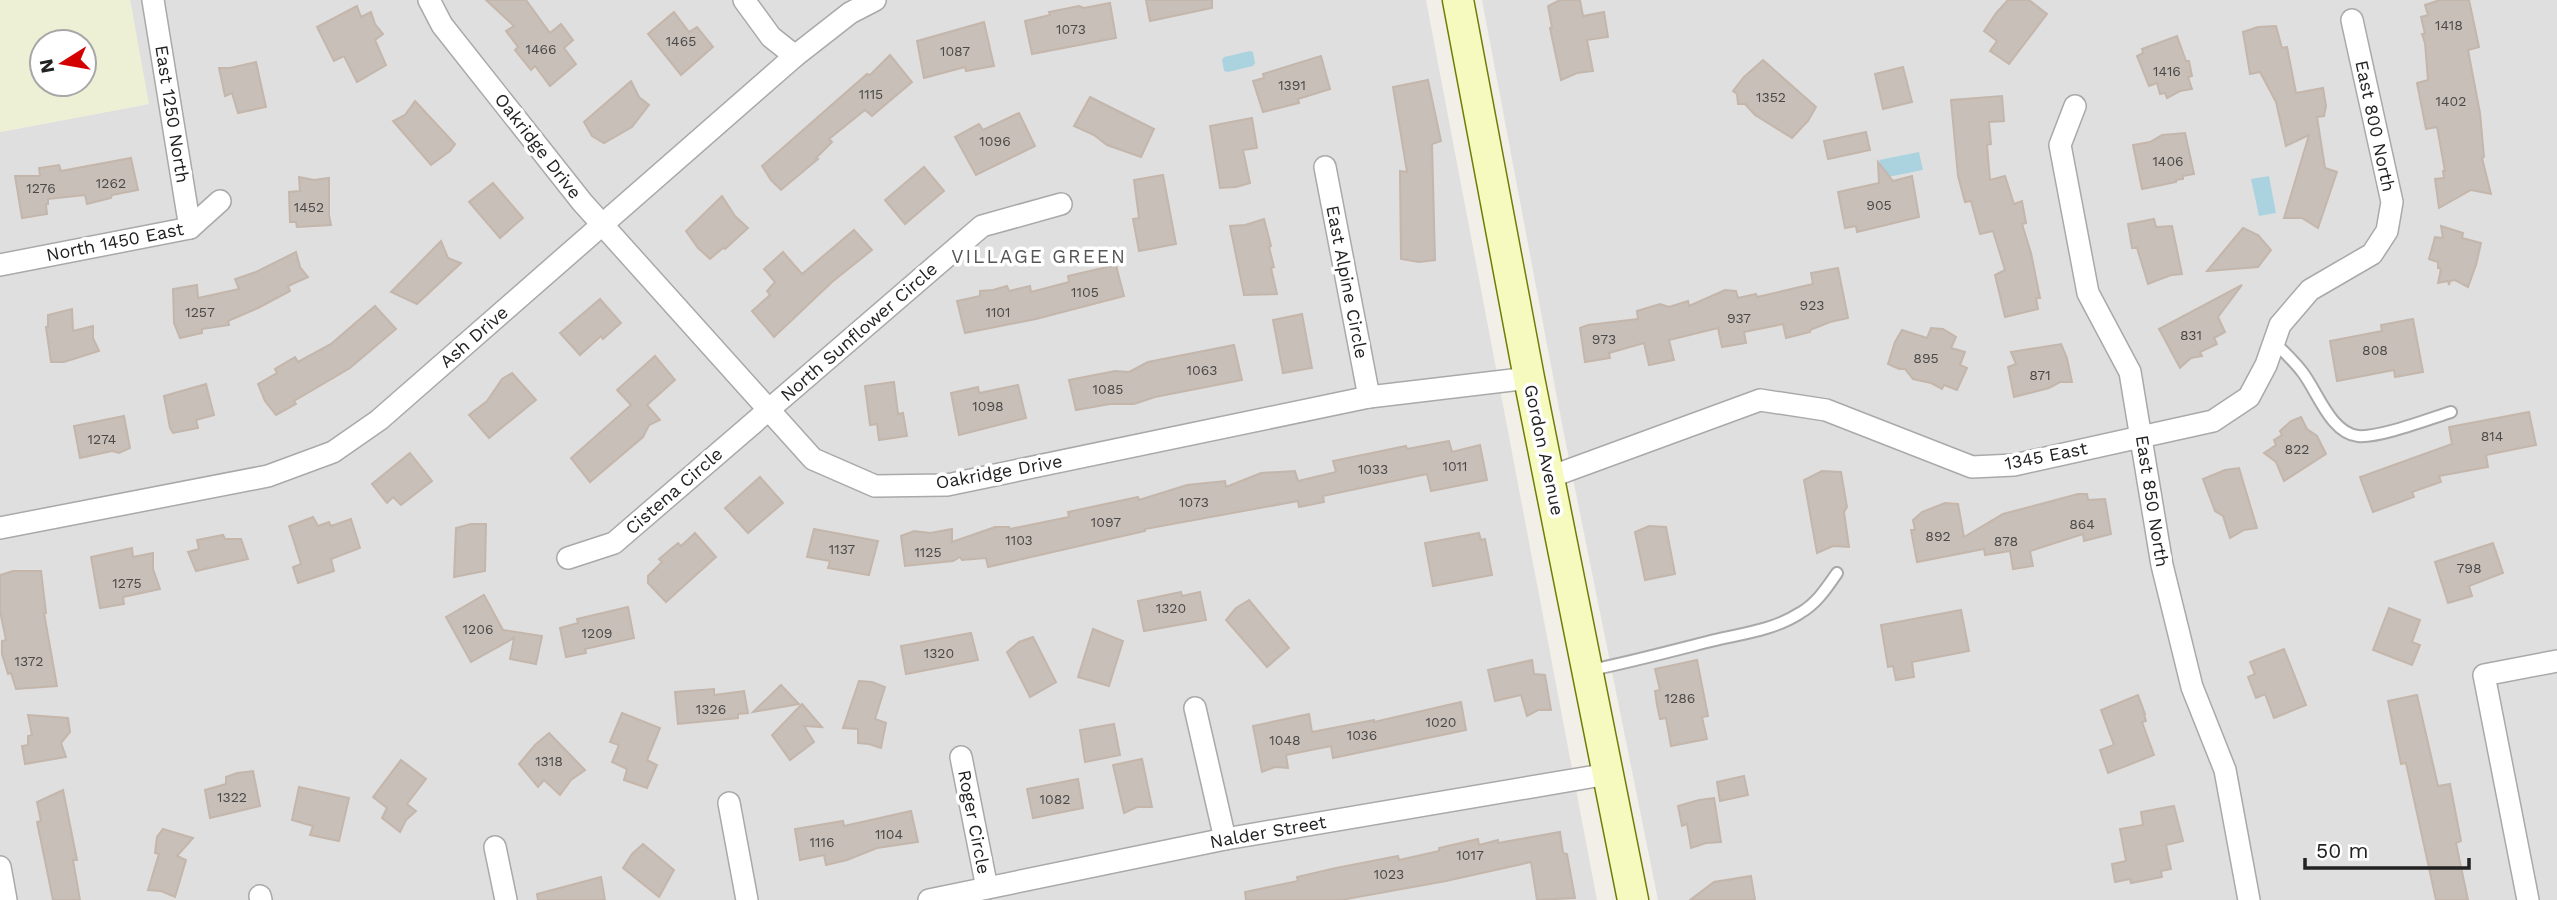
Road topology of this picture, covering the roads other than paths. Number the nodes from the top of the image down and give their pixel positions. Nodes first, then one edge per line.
1 (153, 0) edge
2 (429, 0) edge
3 (744, 0) edge
4 (874, 0) edge
5 (1458, 0) edge
6 (2352, 20) dead end
7 (795, 57) junction
8 (2075, 106) dead end
9 (1325, 167) dead end
10 (220, 201) dead end
11 (1061, 204) dead end
12 (603, 224) junction
13 (190, 228) junction
14 (2387, 231) joint
15 (0, 265) edge
16 (2274, 342) junction
17 (1529, 378) junction
18 (1369, 397) junction
19 (769, 409) junction
20 (2451, 412) dead end
21 (2142, 435) junction
22 (1550, 477) junction
23 (0, 528) edge
24 (568, 558) dead end
25 (1836, 573) dead end
26 (2557, 661) edge
27 (1588, 670) junction
28 (1195, 708) dead end
29 (961, 757) dead end
30 (1608, 774) junction
31 (729, 803) dead end
32 (1224, 839) junction
33 (495, 847) dead end
34 (0, 867) edge
35 (987, 888) junction
36 (6, 900) edge
37 (506, 900) edge
38 (747, 900) edge
39 (929, 900) edge
40 (1633, 900) edge
41 (2249, 900) edge
42 (2528, 900) edge

1 - 13 street, East 1250 North
2 - 12 street, Oakridge Drive
3 - 7 street
4 - 7 street, Ash Drive
5 - 17 main road, Gordon Avenue
6 - 14 street, East 800 North
7 - 12 street, Ash Drive
8 - 21 street, East 850 North
9 - 18 street, East Alpine Circle
10 - 13 street, North 1450 East
11 - 19 street, North Sunflower Circle
12 - 19 street, Oakridge Drive
12 - 23 street, Ash Drive
13 - 15 street, North 1450 East
14 - 16 street, 1345 East
16 - 20 lane
16 - 21 street, 1345 East
17 - 18 street, Oakridge Drive
17 - 22 main road, Gordon Avenue
18 - 19 street, Oakridge Drive
19 - 24 street, Cistena Circle
21 - 22 street, 1345 East
21 - 41 street, East 850 North
22 - 27 main road, Gordon Avenue
25 - 27 lane
26 - 42 street
27 - 30 main road, Gordon Avenue
28 - 32 street
29 - 35 street, Roger Circle
30 - 32 street, Nalder Street
30 - 40 main road, Gordon Avenue
31 - 38 street
32 - 35 street, Nalder Street
33 - 37 street
34 - 36 street
35 - 39 street, Nalder Street

